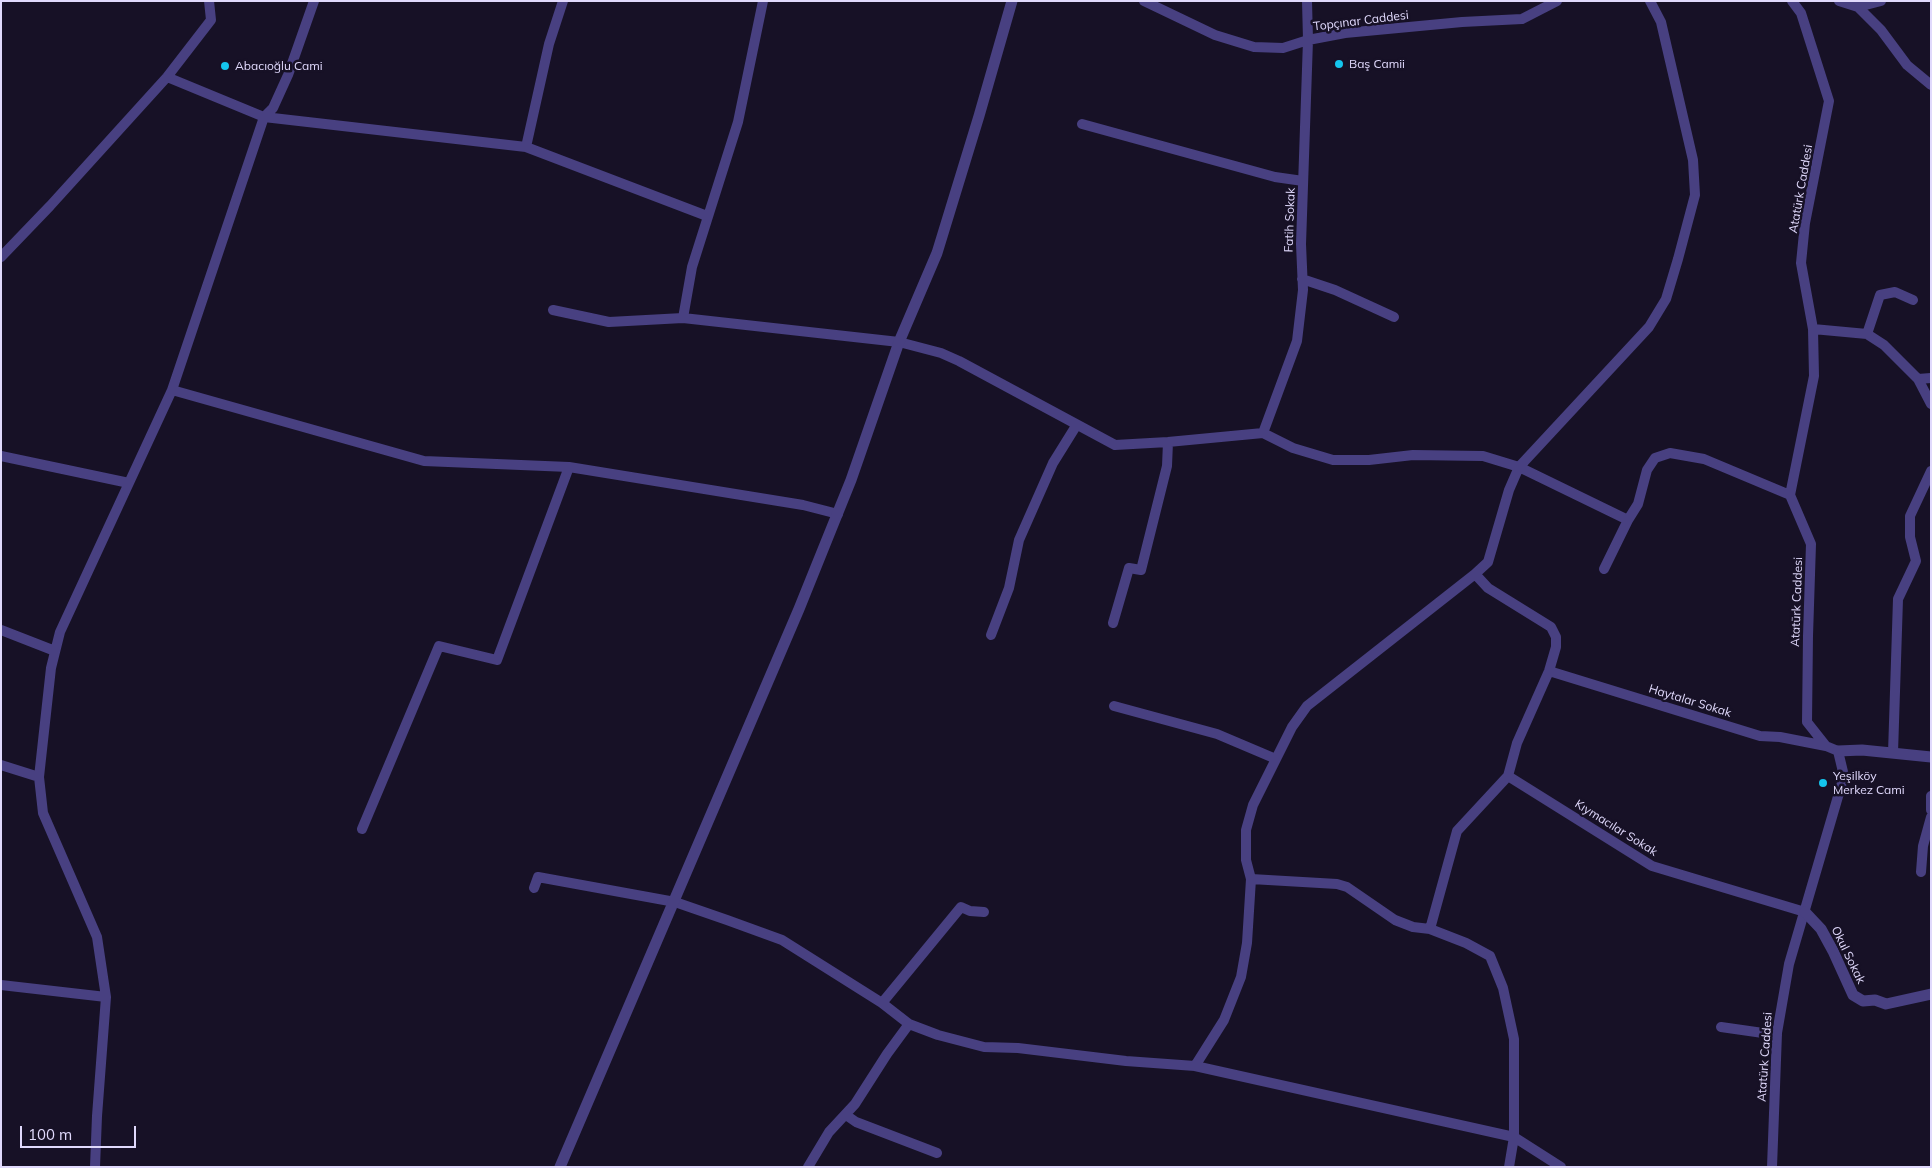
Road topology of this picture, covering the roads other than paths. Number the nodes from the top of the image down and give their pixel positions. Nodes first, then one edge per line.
1 (208, 1) edge
2 (314, 1) edge
3 (563, 1) edge
4 (763, 1) edge
5 (1012, 1) edge
6 (1144, 1) edge
7 (1307, 1) edge
8 (1557, 1) edge
9 (1650, 1) edge
10 (1792, 1) edge
11 (1839, 1) edge
12 (1881, 1) edge
13 (1858, 8) junction
14 (1308, 40) junction
15 (167, 77) junction
16 (1931, 85) edge
17 (264, 117) junction
18 (1082, 124) dead end
19 (526, 147) junction
20 (1304, 182) junction
21 (707, 216) junction
22 (1, 257) edge
23 (1302, 279) junction
24 (1913, 300) dead end
25 (553, 310) dead end
26 (1394, 317) dead end
27 (683, 318) junction
28 (1813, 329) junction
29 (1867, 334) junction
30 (900, 342) junction
31 (1931, 378) edge
32 (1918, 379) junction
33 (172, 390) junction
34 (1931, 404) edge
35 (1076, 426) junction
36 (1263, 433) junction
37 (1168, 442) junction
38 (1, 456) edge
39 (570, 467) junction
40 (1519, 467) junction
41 (1931, 471) edge
42 (129, 483) junction
43 (1790, 495) junction
44 (838, 514) junction
45 (1628, 520) junction
46 (1604, 569) dead end
47 (1475, 574) junction
48 (1113, 623) dead end
49 (1, 630) edge
50 (992, 634) dead end
51 (55, 651) junction
52 (1548, 670) junction
53 (1114, 706) dead end
54 (1826, 746) junction
55 (1838, 751) junction
56 (1893, 752) junction
57 (1931, 757) edge
58 (1276, 759) junction
59 (1, 764) edge
60 (1508, 776) junction
61 (38, 777) junction
62 (1931, 796) edge
63 (1931, 810) edge
64 (1931, 817) edge
65 (362, 829) dead end
66 (1921, 872) dead end
67 (1251, 879) junction
68 (534, 888) dead end
69 (675, 902) junction
70 (984, 912) dead end
71 (1805, 912) junction
72 (1430, 929) junction
73 (1, 985) edge
74 (1931, 994) edge
75 (106, 997) junction
76 (882, 1002) junction
77 (909, 1024) junction
78 (1721, 1027) dead end
79 (1777, 1035) junction
80 (1195, 1066) junction
81 (846, 1115) junction
82 (1514, 1137) junction
83 (936, 1153) dead end
84 (95, 1167) edge
85 (560, 1167) edge
86 (808, 1167) edge
87 (1509, 1167) edge
88 (1562, 1167) edge
89 (1772, 1167) edge

1 - 15 street
2 - 17 street
3 - 19 street
4 - 21 street
5 - 30 street
6 - 14 street, Topçınar Caddesi
7 - 14 street, Fatih Sokak
8 - 14 street, Topçınar Caddesi
9 - 40 street
10 - 28 street, Atatürk Caddesi
11 - 13 street
12 - 13 street
13 - 16 street
14 - 20 street, Fatih Sokak
15 - 17 street
15 - 22 street
17 - 19 street
17 - 33 street
18 - 20 street
19 - 21 street
20 - 23 street, Fatih Sokak
21 - 27 street
23 - 26 street
23 - 36 street, Fatih Sokak
24 - 29 street
25 - 27 street
27 - 30 street
28 - 29 street
28 - 43 street, Atatürk Caddesi
29 - 32 street
30 - 35 street
30 - 44 street
31 - 32 street
32 - 34 street
33 - 39 street
33 - 42 street
35 - 37 street
35 - 50 street
36 - 37 street
36 - 40 street
37 - 48 street
38 - 42 street
39 - 44 street
39 - 65 street
40 - 45 street
40 - 47 street
41 - 56 street
42 - 51 street
43 - 45 street
43 - 54 street, Atatürk Caddesi
44 - 69 street
45 - 46 street
47 - 52 street
47 - 58 street
49 - 51 street
51 - 61 street
52 - 54 street, Haytalar Sokak
52 - 60 street
53 - 58 street
54 - 55 street
55 - 56 street
55 - 71 street, Atatürk Caddesi
56 - 57 street
58 - 67 street
59 - 61 street
60 - 71 street, Kıymacılar Sokak
60 - 72 street
61 - 75 street
62 - 63 street
64 - 66 street
67 - 72 street
67 - 80 street
68 - 69 street
69 - 76 street
69 - 85 street
70 - 76 street
71 - 74 street, Okul Sokak
71 - 79 street, Atatürk Caddesi
72 - 82 street
73 - 75 street
75 - 84 street
76 - 77 street
77 - 80 street
77 - 81 street
78 - 79 street
79 - 89 street, Atatürk Caddesi
80 - 82 street
81 - 83 street
81 - 86 street
82 - 87 street
82 - 88 street

